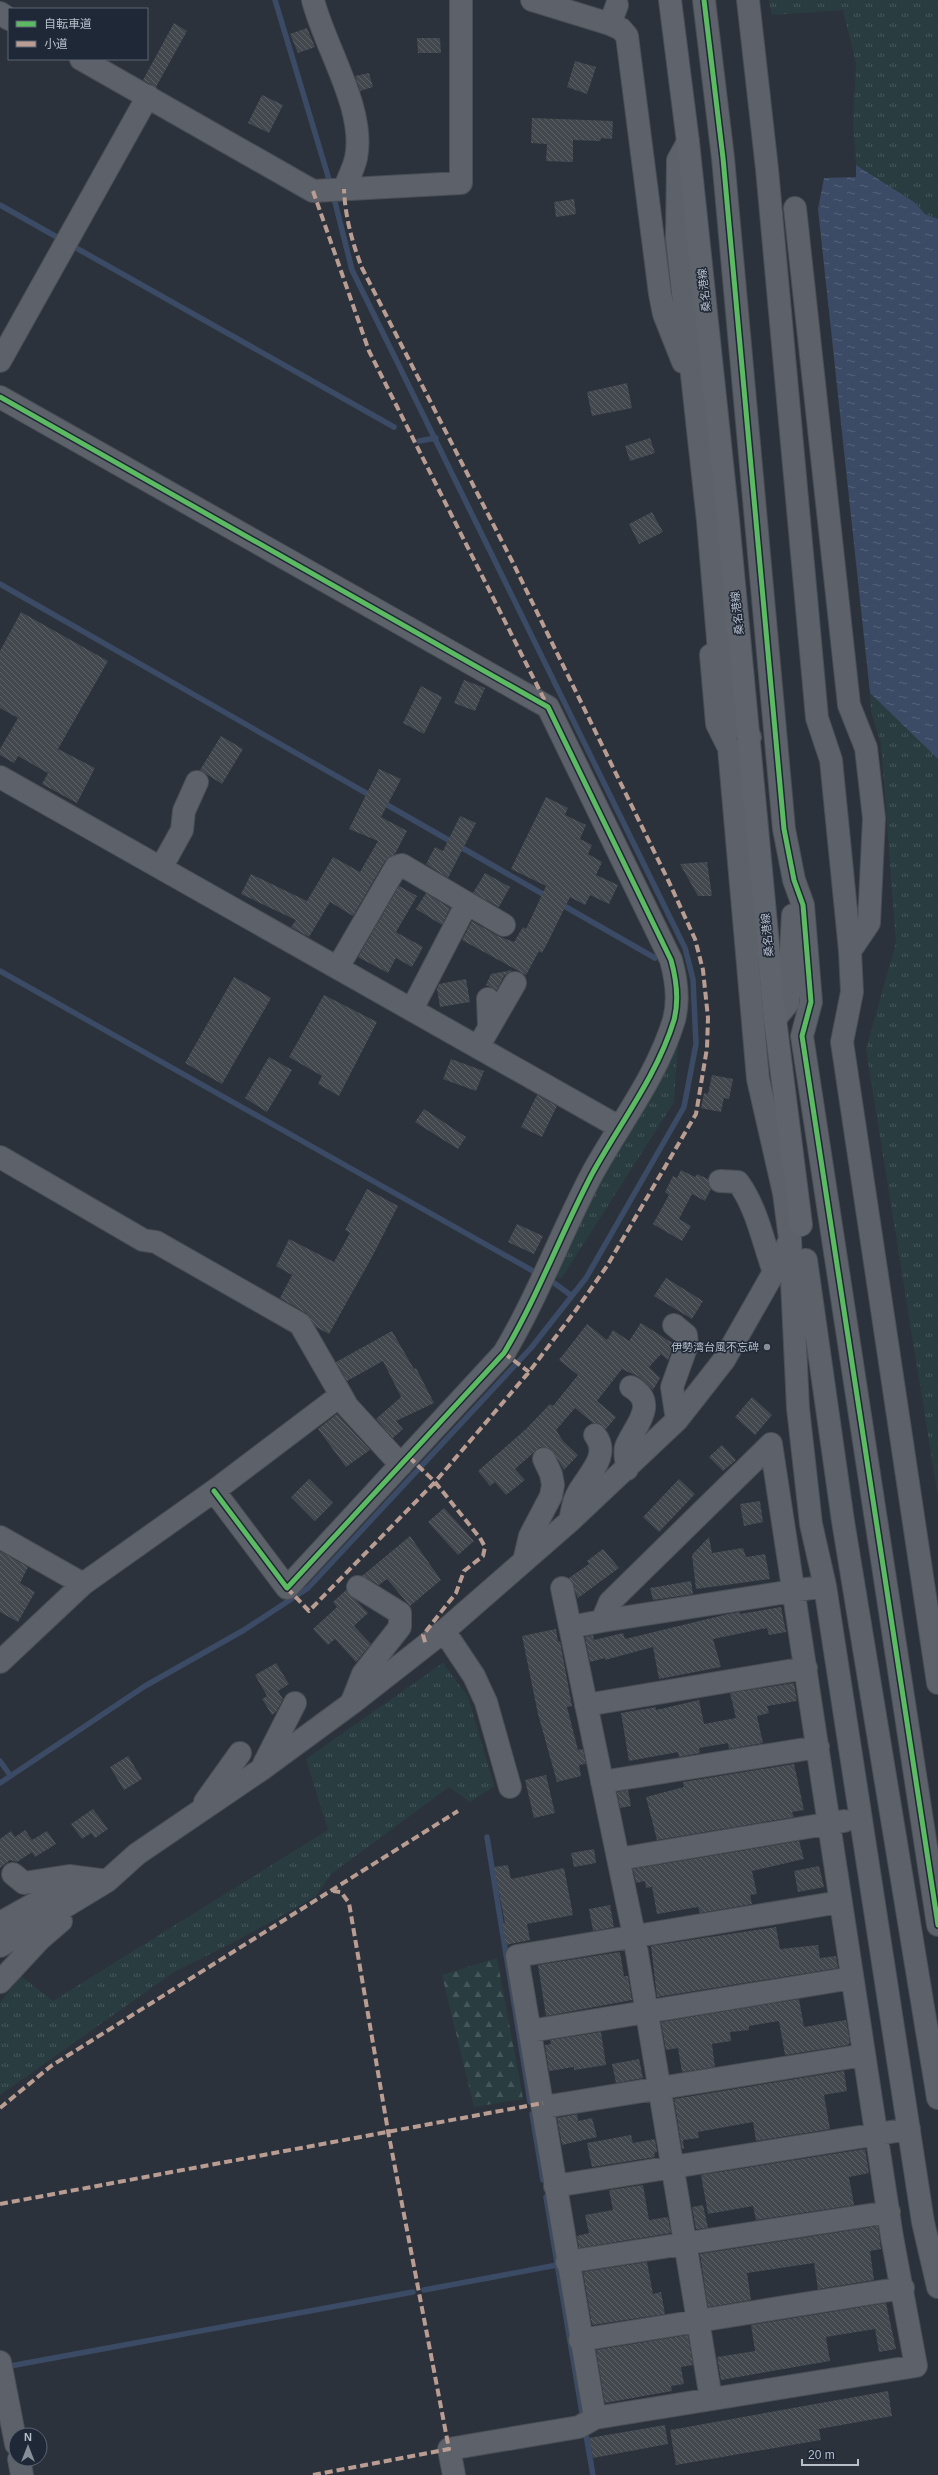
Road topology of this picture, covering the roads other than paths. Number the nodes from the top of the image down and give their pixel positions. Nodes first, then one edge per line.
1 (313, 0) edge
2 (461, 0) edge
3 (532, 0) edge
4 (670, 0) edge
5 (704, 0) edge
6 (748, 0) edge
7 (83, 60) edge
8 (148, 96) junction
9 (688, 142) junction
10 (336, 190) junction
11 (795, 208) dead end
12 (0, 361) edge
13 (694, 387) junction
14 (0, 397) edge
15 (719, 651) junction
16 (750, 738) junction
17 (0, 777) edge
18 (197, 782) dead end
19 (161, 868) junction
20 (794, 880) junction
21 (467, 903) junction
22 (504, 925) dead end
23 (850, 951) junction
24 (338, 967) junction
25 (515, 983) dead end
26 (488, 999) dead end
27 (412, 1009) junction
28 (775, 1019) junction
29 (490, 1025) junction
30 (478, 1047) junction
31 (619, 1128) junction
32 (0, 1157) edge
33 (720, 1181) dead end
34 (796, 1232) junction
35 (774, 1272) junction
36 (674, 1325) dead end
37 (631, 1387) dead end
38 (340, 1396) junction
39 (678, 1420) junction
40 (595, 1435) dead end
41 (544, 1459) dead end
42 (401, 1465) junction
43 (627, 1469) junction
44 (214, 1491) junction
45 (570, 1521) junction
46 (0, 1537) edge
47 (524, 1561) junction
48 (83, 1584) junction
49 (825, 1586) junction
50 (358, 1587) dead end
51 (562, 1588) dead end
52 (793, 1592) junction
53 (602, 1621) junction
54 (570, 1627) junction
55 (444, 1631) junction
56 (0, 1662) edge
57 (806, 1668) junction
58 (938, 1684) edge
59 (295, 1703) dead end
60 (352, 1703) junction
61 (586, 1705) junction
62 (818, 1747) junction
63 (240, 1753) dead end
64 (262, 1769) junction
65 (602, 1782) junction
66 (510, 1787) dead end
67 (197, 1813) junction
68 (860, 1818) junction
69 (830, 1824) junction
70 (619, 1859) junction
71 (13, 1874) dead end
72 (107, 1881) junction
73 (840, 1902) junction
74 (0, 1923) edge
75 (938, 1925) edge
76 (634, 1935) junction
77 (0, 1946) edge
78 (852, 1978) junction
79 (0, 1982) edge
80 (647, 2012) junction
81 (530, 2031) junction
82 (864, 2055) junction
83 (659, 2088) junction
84 (938, 2098) edge
85 (544, 2107) junction
86 (909, 2129) junction
87 (876, 2134) junction
88 (672, 2167) junction
89 (555, 2186) junction
90 (889, 2212) junction
91 (684, 2245) junction
92 (567, 2262) junction
93 (938, 2287) edge
94 (902, 2288) junction
95 (698, 2321) junction
96 (580, 2340) junction
97 (0, 2362) edge
98 (711, 2399) junction
99 (595, 2418) junction
100 (13, 2427) edge
101 (454, 2475) edge

1 - 10 street
2 - 10 street
3 - 13 street
4 - 9 main road, 桑名港線
5 - 20 street
6 - 23 street
7 - 8 street
8 - 10 street
8 - 12 street
9 - 13 street
9 - 16 main road, 桑名港線
11 - 23 street
13 - 15 street
14 - 31 street
15 - 16 street
15 - 34 street
16 - 28 main road, 桑名港線
17 - 19 street
18 - 19 street
19 - 24 street
20 - 28 street
20 - 75 street
21 - 22 street
21 - 24 street
21 - 27 street
23 - 58 street
24 - 27 street
25 - 29 street
26 - 29 street
27 - 30 street
28 - 34 main road, 桑名港線
29 - 30 street
30 - 31 street
31 - 42 street
32 - 38 street
33 - 35 street
34 - 35 street
34 - 49 street
34 - 84 street
35 - 39 street
36 - 39 street
37 - 43 street
38 - 42 street
38 - 44 street
39 - 43 street
40 - 45 street
41 - 47 street
42 - 44 street
43 - 45 street
44 - 48 street
45 - 47 street
46 - 48 street
47 - 55 street
48 - 56 street
49 - 52 street
49 - 68 street
50 - 60 street
51 - 54 street
52 - 53 street
52 - 53 street
52 - 57 street
53 - 54 street
54 - 61 street
55 - 60 street
55 - 66 street
57 - 61 street
57 - 62 street
59 - 64 street
60 - 64 street
61 - 65 street
62 - 65 street
62 - 69 street
63 - 67 street
64 - 67 street
65 - 70 street
67 - 72 street
68 - 69 street
68 - 86 street
69 - 70 street
69 - 73 street
70 - 76 street
71 - 72 street
72 - 74 street
72 - 77 street
72 - 79 street
73 - 76 street
73 - 78 street
76 - 80 street
76 - 81 street
78 - 80 street
78 - 82 street
80 - 81 street
80 - 83 street
81 - 85 street
82 - 83 street
82 - 87 street
83 - 85 street
83 - 88 street
85 - 89 street
86 - 87 street
86 - 93 street
87 - 88 street
87 - 90 street
88 - 89 street
88 - 91 street
89 - 92 street
90 - 91 street
90 - 94 street
91 - 92 street
91 - 95 street
92 - 96 street
94 - 95 street
94 - 98 street
95 - 96 street
95 - 98 street
96 - 99 street
97 - 100 street
98 - 99 street
99 - 101 street

